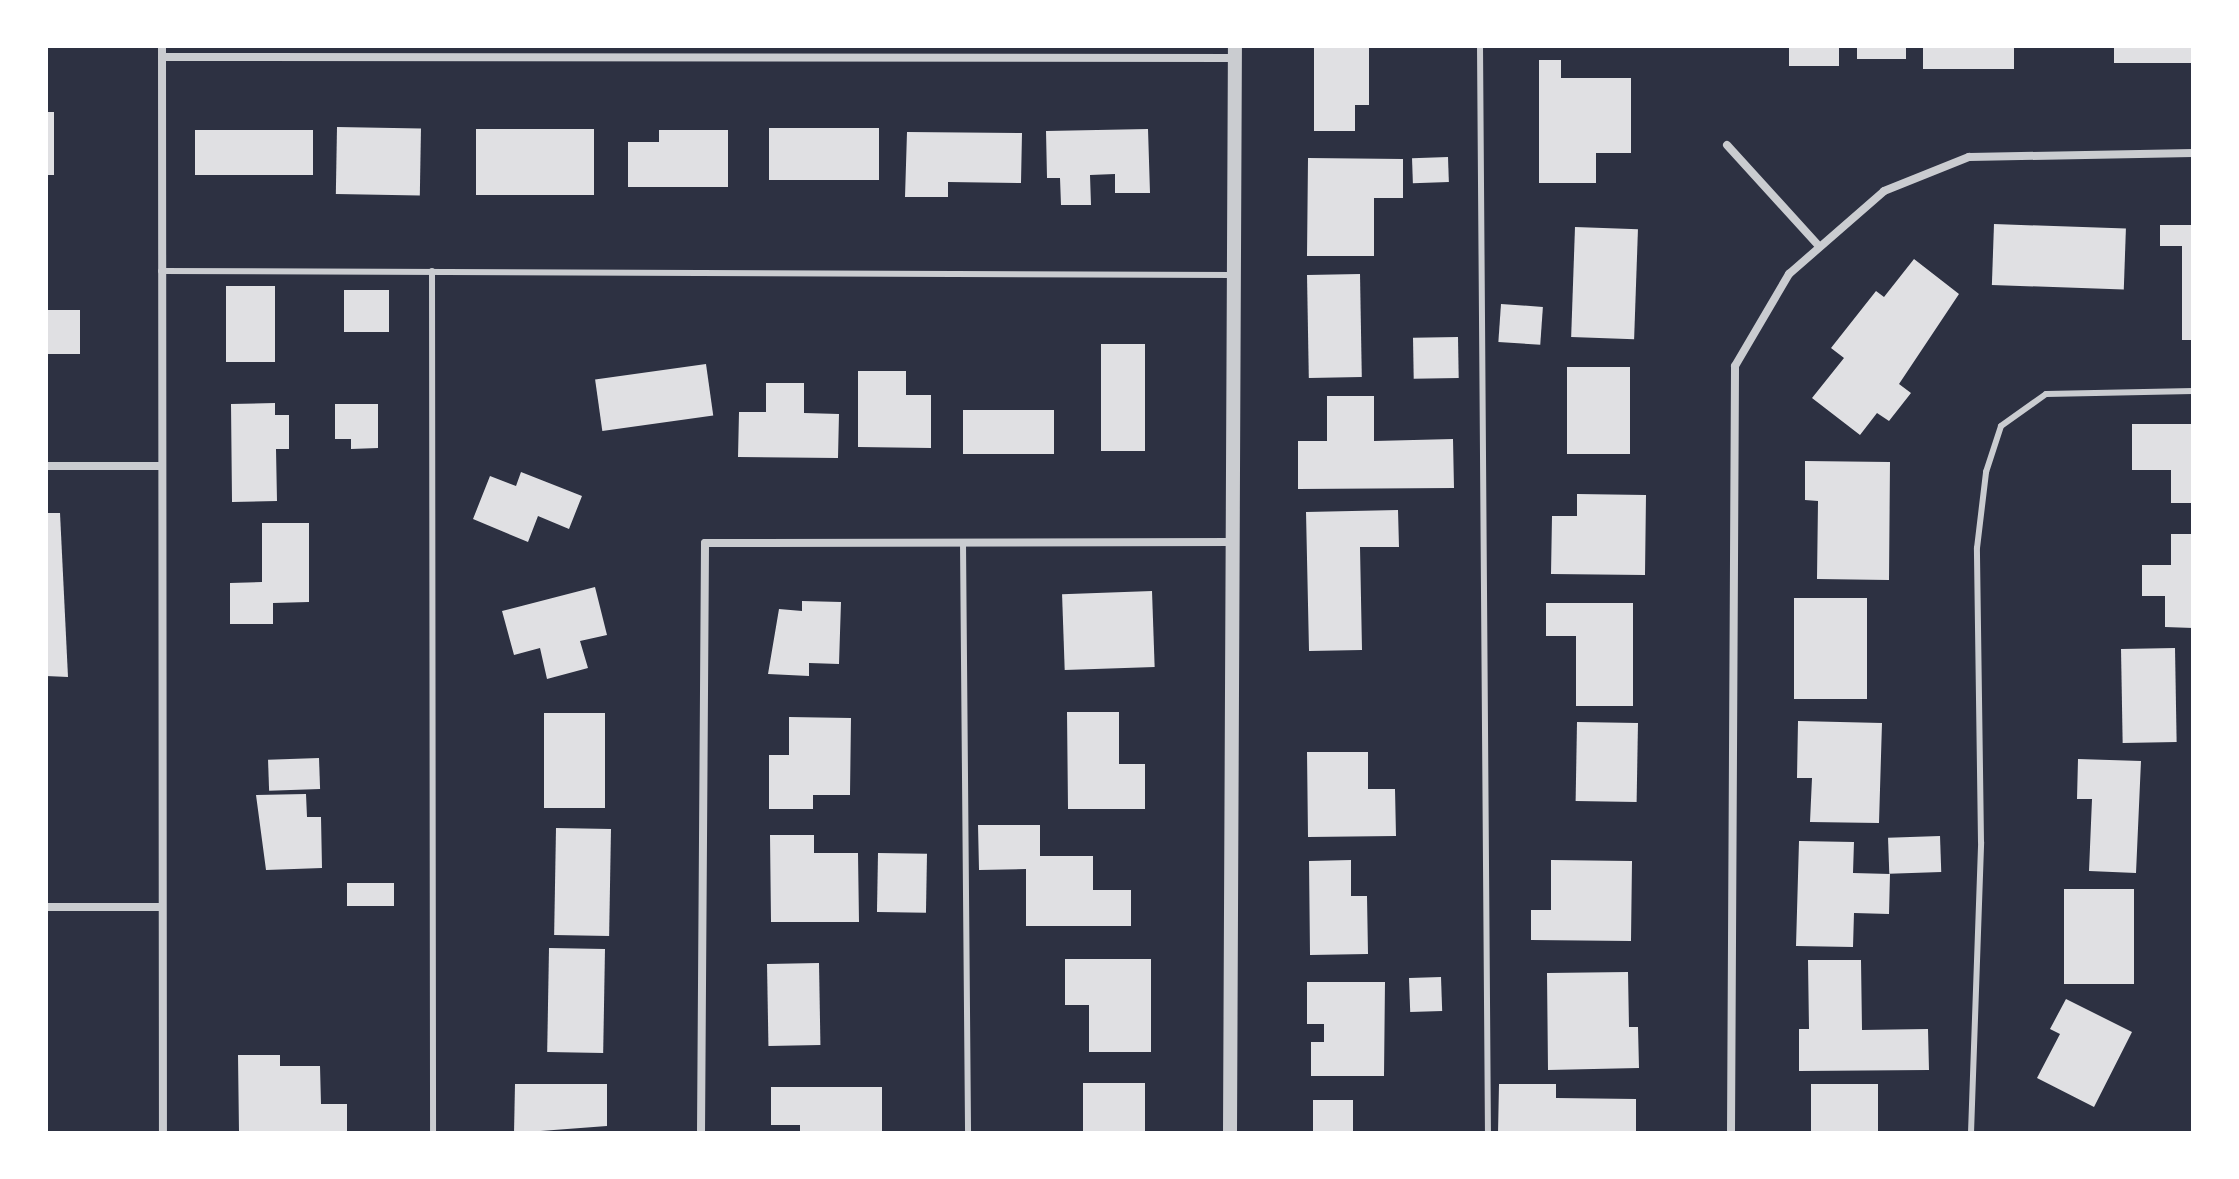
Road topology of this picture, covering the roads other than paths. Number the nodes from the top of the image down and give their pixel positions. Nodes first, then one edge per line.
1 (162, 46) edge
2 (1480, 46) edge
3 (1235, 52) edge
4 (162, 57) junction
5 (1727, 145) dead end
6 (2193, 153) edge
7 (1819, 246) junction
8 (160, 271) junction
9 (432, 271) junction
10 (1233, 275) junction
11 (2193, 391) edge
12 (46, 466) edge
13 (162, 466) junction
14 (1232, 542) junction
15 (963, 543) junction
16 (46, 907) edge
17 (162, 907) junction
18 (163, 1133) edge
19 (433, 1133) edge
20 (701, 1133) edge
21 (968, 1133) edge
22 (1230, 1133) edge
23 (1488, 1133) edge
24 (1731, 1133) edge
25 (1971, 1133) edge

1 - 4 street
2 - 23 lane
3 - 4 street
3 - 10 street
4 - 8 street
5 - 7 street
6 - 7 street
7 - 24 street
8 - 9 lane
8 - 13 street
9 - 10 lane
9 - 19 lane
10 - 14 street
11 - 25 lane
12 - 13 street
13 - 17 street
14 - 15 street
14 - 22 street
15 - 20 street
15 - 21 lane
16 - 17 street
17 - 18 street

